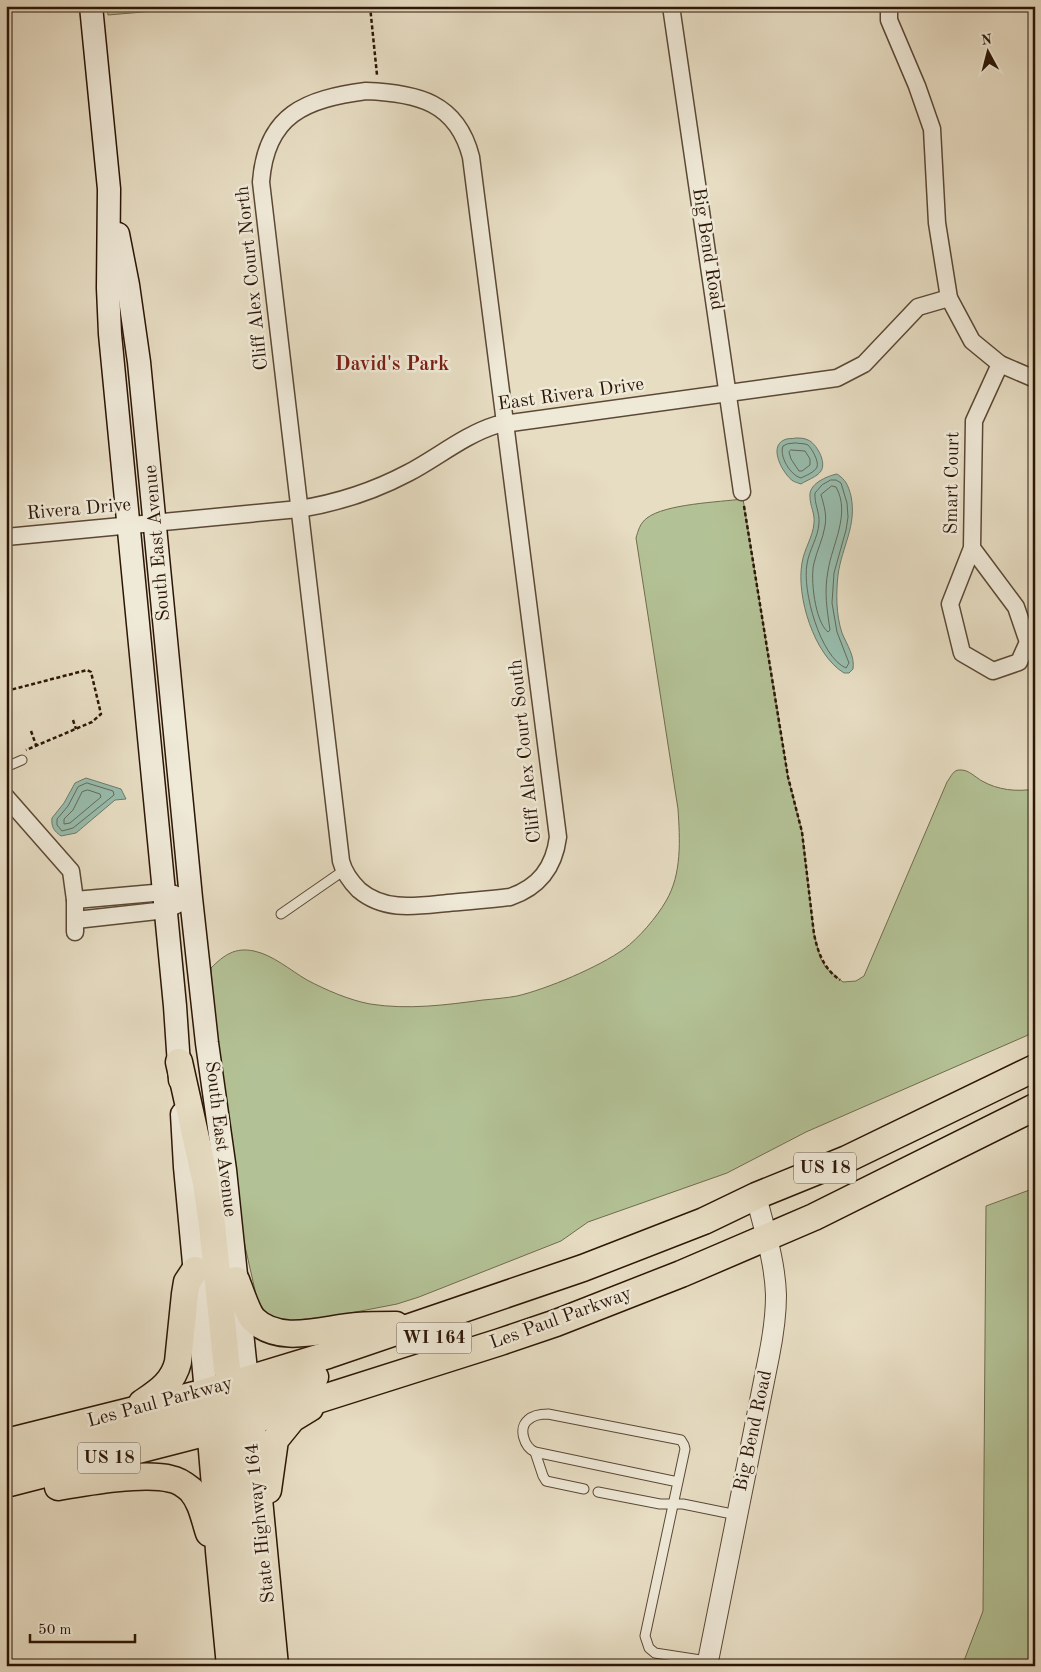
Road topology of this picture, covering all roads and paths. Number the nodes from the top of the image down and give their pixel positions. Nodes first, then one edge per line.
1 (91, 6) edge
2 (370, 6) edge
3 (671, 6) edge
4 (889, 6) edge
5 (377, 75) dead end
6 (109, 189) junction
7 (949, 298) junction
8 (1000, 364) junction
9 (1035, 379) edge
10 (728, 394) junction
11 (505, 424) junction
12 (742, 492) joint
13 (299, 509) junction
14 (156, 523) junction
15 (128, 526) junction
16 (6, 537) edge
17 (972, 548) junction
18 (6, 691) edge
19 (73, 720) dead end
20 (76, 729) junction
21 (31, 731) dead end
22 (36, 746) junction
23 (22, 760) dead end
24 (8, 766) edge
25 (6, 797) edge
26 (343, 871) junction
27 (191, 898) junction
28 (75, 900) junction
29 (165, 901) junction
30 (281, 914) dead end
31 (840, 980) dead end
32 (179, 1062) junction
33 (1035, 1068) edge
34 (1035, 1107) edge
35 (756, 1196) junction
36 (767, 1238) junction
37 (612, 1257) junction
38 (195, 1270) junction
39 (236, 1280) junction
40 (422, 1324) junction
41 (332, 1395) junction
42 (230, 1406) junction
43 (128, 1412) junction
44 (6, 1442) edge
45 (535, 1452) junction
46 (6, 1464) edge
47 (678, 1482) junction
48 (6, 1484) edge
49 (584, 1489) dead end
50 (598, 1492) dead end
51 (6, 1497) edge
52 (674, 1504) junction
53 (737, 1515) junction
54 (262, 1541) junction
55 (218, 1551) junction
56 (707, 1664) edge
57 (230, 1666) edge
58 (255, 1666) edge
59 (275, 1666) edge

1 - 6 main road, South East Avenue
2 - 5 path
3 - 10 street, Big Bend Road
4 - 7 street
6 - 14 main road, South East Avenue
6 - 15 main road, South East Avenue
7 - 8 street
7 - 10 street, East Rivera Drive
8 - 9 street
8 - 17 street, Smart Court
10 - 11 street, East Rivera Drive
10 - 12 street, Big Bend Road
11 - 13 street, East Rivera Drive
11 - 13 street, Cliff Alex Court North
11 - 26 street, Cliff Alex Court South
12 - 31 path
13 - 14 street, East Rivera Drive
13 - 26 street
14 - 15 street, Rivera Drive
14 - 27 main road, South East Avenue
15 - 16 street, Rivera Drive
15 - 29 main road, South East Avenue
17 - 17 street, Smart Court
18 - 20 path
19 - 20 path
20 - 22 path
21 - 22 path
22 - 24 path
23 - 24 lane
25 - 28 street
26 - 30 lane
27 - 29 street
27 - 39 main road, South East Avenue
28 - 29 street
28 - 29 street
29 - 32 main road, South East Avenue
32 - 38 main road, South East Avenue
32 - 42 main road
33 - 35 main road, Les Paul Parkway / US 18
34 - 36 main road, Les Paul Parkway / US 18
35 - 36 street, Big Bend Road
35 - 37 main road, Les Paul Parkway / US 18
36 - 41 main road, Les Paul Parkway / US 18
36 - 53 street, Big Bend Road
37 - 40 main road, Les Paul Parkway / US 18
37 - 42 main road, WI 164
38 - 42 main road, South East Avenue
38 - 43 main road
39 - 40 main road
39 - 42 main road, South East Avenue
40 - 42 main road, Les Paul Parkway / US 18
41 - 42 main road, Les Paul Parkway / US 18
41 - 54 main road
42 - 43 main road, Les Paul Parkway / US 18
42 - 46 main road
42 - 48 main road, Les Paul Parkway / US 18
42 - 54 main road, State Highway 164
42 - 55 main road
42 - 58 main road
43 - 44 main road, Les Paul Parkway / US 18
45 - 47 lane
45 - 47 lane
45 - 49 lane
47 - 52 lane
50 - 52 lane
51 - 55 main road
52 - 53 lane
52 - 56 lane
53 - 56 street, Big Bend Road
54 - 59 main road, State Highway 164
55 - 57 main road

